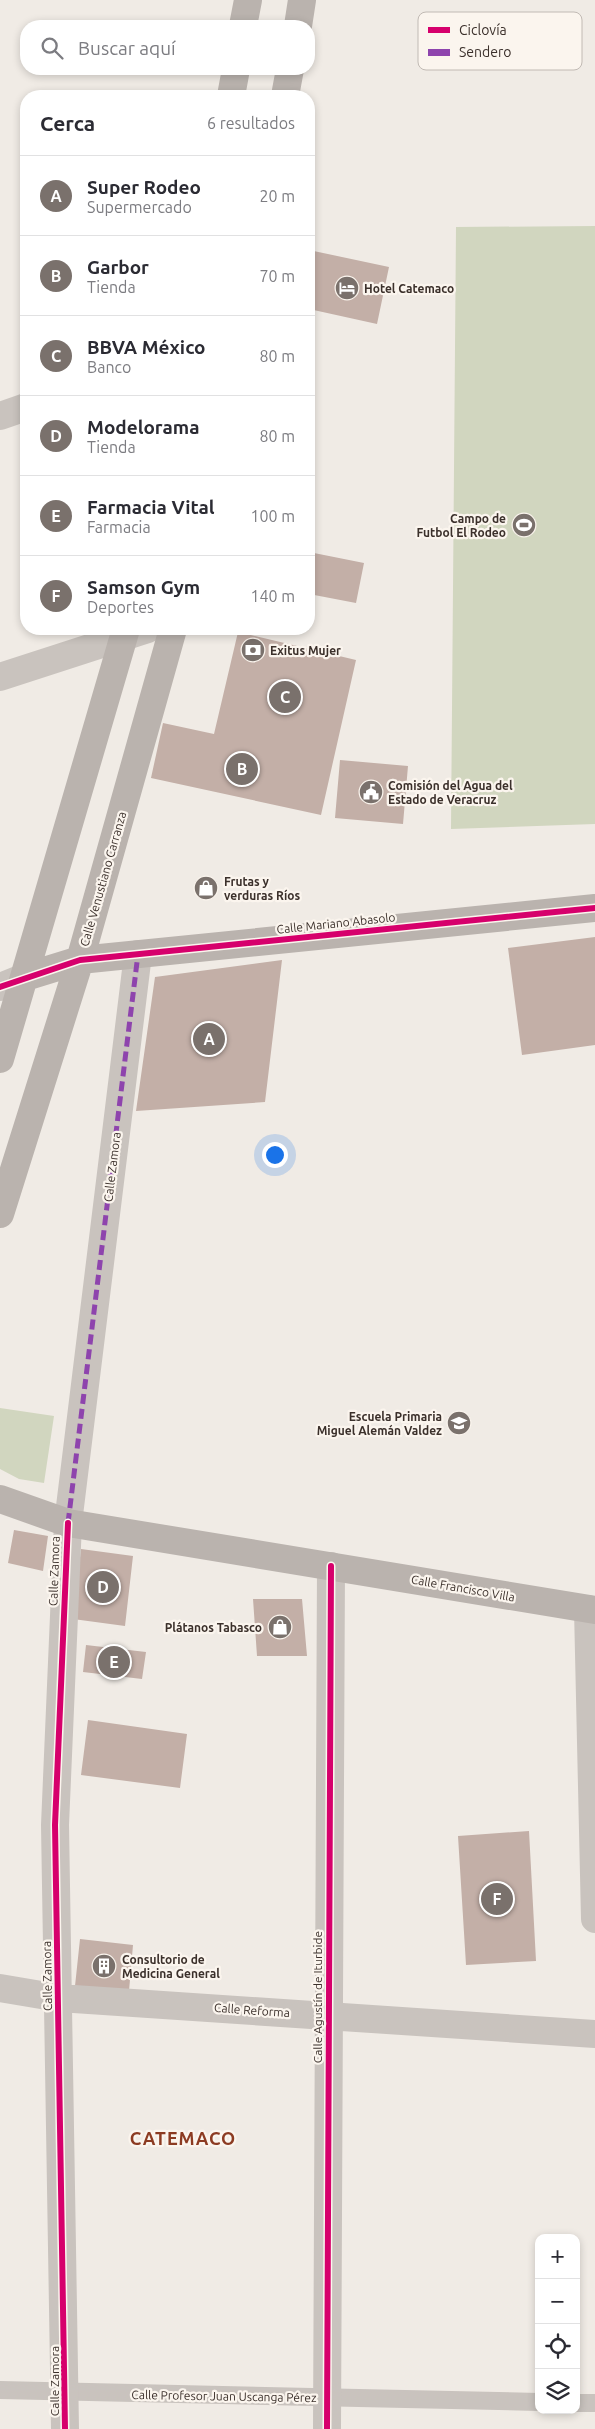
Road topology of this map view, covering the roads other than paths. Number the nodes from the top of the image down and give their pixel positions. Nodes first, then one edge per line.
1 (248, 0) edge
2 (302, 0) edge
3 (244, 20) edge
4 (299, 20) edge
5 (235, 75) edge
6 (289, 75) edge
7 (232, 90) edge
8 (286, 90) edge
9 (20, 409) edge
10 (0, 416) edge
11 (121, 635) edge
12 (132, 635) edge
13 (172, 635) edge
14 (0, 677) edge
15 (595, 908) edge
16 (138, 954) junction
17 (80, 960) junction
18 (12, 982) edge
19 (0, 1060) edge
20 (0, 1214) edge
21 (0, 1499) edge
22 (68, 1523) junction
23 (331, 1566) junction
24 (591, 1609) edge
25 (595, 1919) edge
26 (0, 1988) edge
27 (59, 1998) junction
28 (328, 2015) junction
29 (595, 2034) edge
30 (0, 2390) edge
31 (66, 2392) junction
32 (327, 2398) junction
33 (535, 2402) edge
34 (580, 2403) edge
35 (595, 2403) edge
36 (65, 2429) edge
37 (327, 2429) edge

1 - 3 main road
2 - 4 main road
5 - 7 main road
6 - 8 main road
9 - 10 street
11 - 14 street
12 - 18 main road
13 - 17 main road, Calle Venustiano Carranza
15 - 16 main road, Calle Mariano Abasolo
16 - 17 main road, Calle Mariano Abasolo
16 - 22 street, Calle Zamora
17 - 18 main road, Calle Mariano Abasolo
17 - 20 main road, Calle Venustiano Carranza
18 - 19 main road
21 - 22 main road, Calle Francisco Villa
22 - 23 main road, Calle Francisco Villa
22 - 27 street, Calle Zamora
23 - 24 main road, Calle Francisco Villa
23 - 28 street, Calle Agustín de Iturbide
24 - 25 street
26 - 27 street, Calle Reforma
27 - 28 street, Calle Reforma
27 - 31 street, Calle Zamora
28 - 29 street, Calle Reforma
28 - 32 street, Calle Agustín de Iturbide
30 - 31 lane, Calle Profesor Juan Uscanga Pérez
31 - 32 lane, Calle Profesor Juan Uscanga Pérez
31 - 36 street, Calle Zamora
32 - 33 lane, Calle Profesor Juan Uscanga Pérez
32 - 37 street, Calle Agustín de Iturbide
34 - 35 lane

